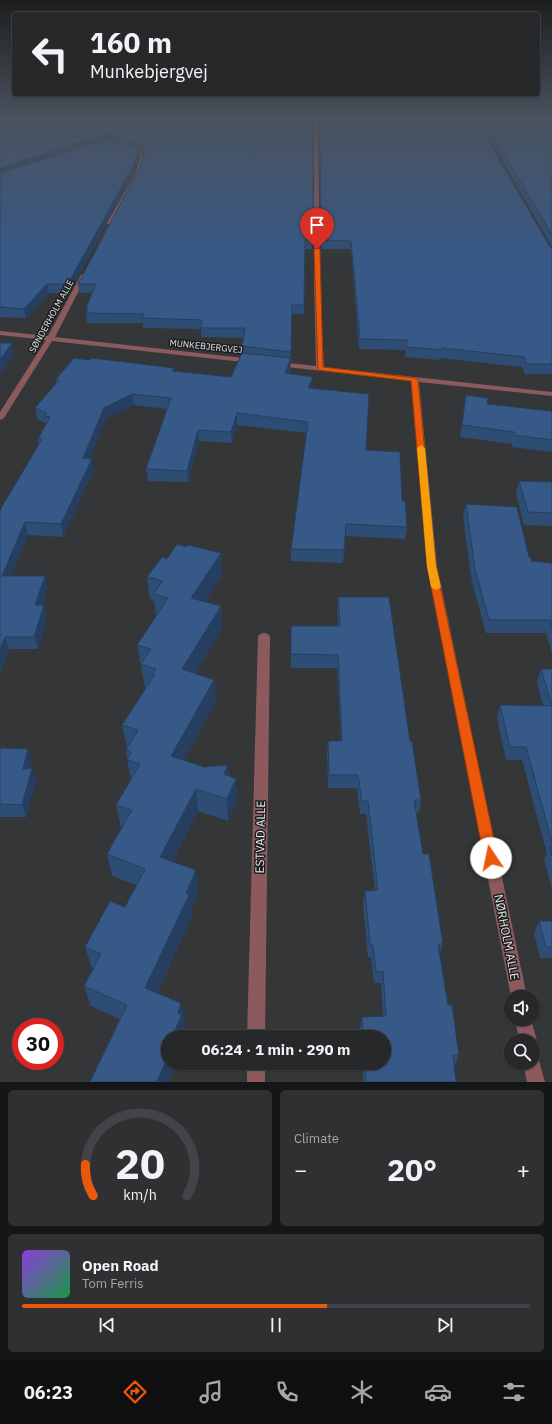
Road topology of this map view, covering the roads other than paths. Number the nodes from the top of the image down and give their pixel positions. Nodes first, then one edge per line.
1 (139, 167) edge
2 (316, 167) edge
3 (107, 229) edge
4 (88, 268) edge
5 (0, 333) edge
6 (50, 339) junction
7 (256, 362) edge
8 (272, 363) edge
9 (320, 368) junction
10 (415, 380) junction
11 (552, 394) edge
12 (0, 418) edge
13 (264, 637) dead end
14 (518, 990) edge
15 (256, 1030) edge
16 (256, 1070) edge
17 (533, 1070) edge
18 (256, 1082) edge
19 (536, 1082) edge

1 - 3 street
2 - 9 street
4 - 6 street, SØNDERHOLM ALLE
5 - 6 street, MUNKEBJERGVEJ
6 - 7 street, MUNKEBJERGVEJ
6 - 12 street, SØNDERHOLM ALLE
8 - 9 street
9 - 10 street
10 - 11 street
10 - 14 street, NØRHOLM ALLE
13 - 15 street, ESTVAD ALLE
16 - 18 street
17 - 19 street

